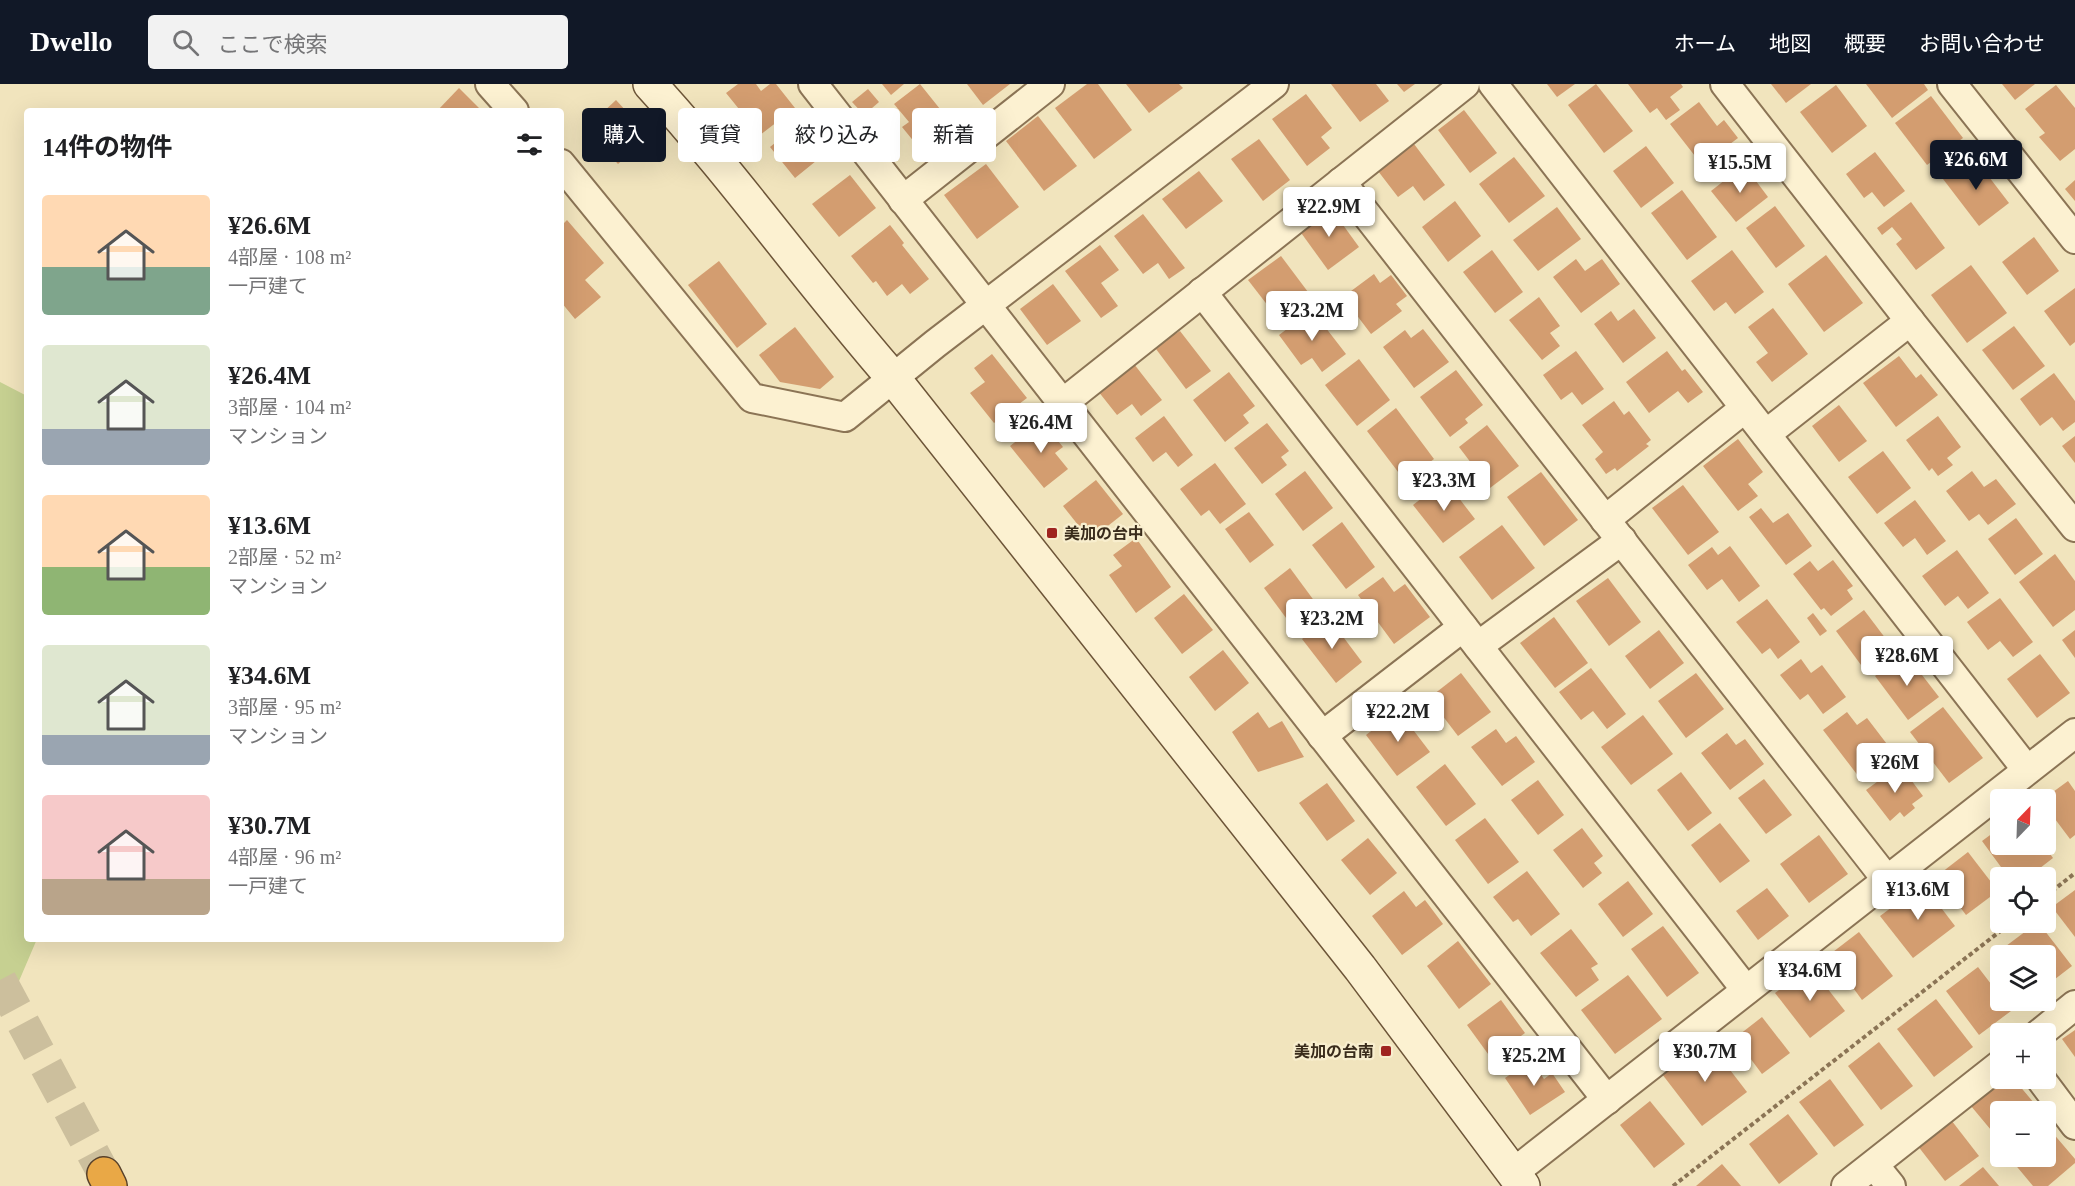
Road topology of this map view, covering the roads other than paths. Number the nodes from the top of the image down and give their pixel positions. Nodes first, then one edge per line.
1 (490, 84) edge
2 (651, 84) edge
3 (813, 84) edge
4 (1274, 84) edge
5 (1465, 84) edge
6 (1493, 84) edge
7 (1725, 84) edge
8 (1952, 84) edge
9 (1045, 85) edge
10 (511, 108) edge
11 (564, 168) edge
12 (1341, 182) junction
13 (903, 200) junction
14 (2075, 239) edge
15 (1202, 292) junction
16 (986, 305) junction
17 (1910, 321) junction
18 (894, 379) junction
19 (1062, 403) junction
20 (1746, 408) junction
21 (1766, 434) junction
22 (2075, 527) edge
23 (1613, 530) junction
24 (1470, 636) junction
25 (2075, 733) edge
26 (1322, 736) junction
27 (2027, 770) junction
28 (1887, 880) junction
29 (1746, 990) junction
30 (2075, 1005) edge
31 (2053, 1023) edge
32 (1990, 1074) edge
33 (2048, 1089) edge
34 (1607, 1100) junction
35 (2075, 1125) edge
36 (1882, 1175) edge
37 (1518, 1180) edge
38 (1846, 1186) edge

1 - 10 street
2 - 18 street
3 - 13 street
4 - 16 street
5 - 12 street
6 - 20 street
7 - 17 street
8 - 14 street
9 - 13 street
11 - 18 street
12 - 15 street
12 - 23 street
13 - 16 street
15 - 19 street
15 - 24 street
16 - 18 street
16 - 19 street
17 - 21 street
17 - 22 street
18 - 37 street
19 - 26 street
20 - 21 street
20 - 23 street
21 - 27 street
23 - 24 street
23 - 28 street
24 - 26 street
24 - 29 street
25 - 27 street
26 - 34 street
27 - 28 street
28 - 29 street
29 - 34 street
30 - 31 street
32 - 36 street
33 - 35 street
34 - 37 street
36 - 38 street

